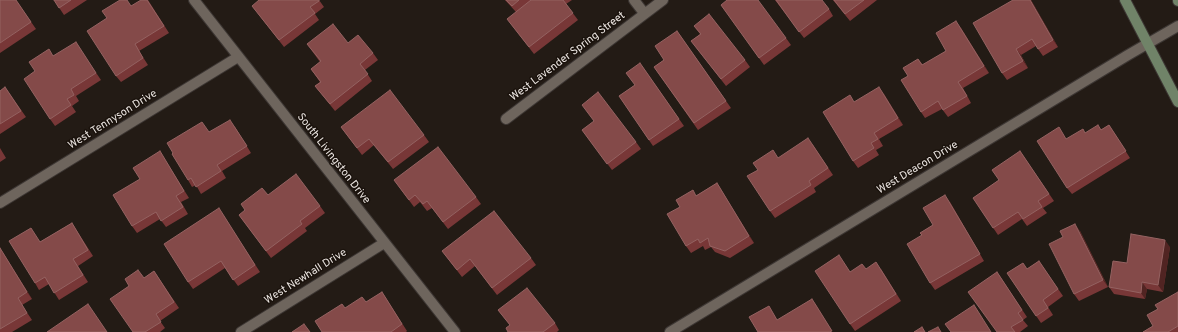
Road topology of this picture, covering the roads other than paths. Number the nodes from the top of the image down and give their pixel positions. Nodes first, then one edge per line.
1 (194, 0) edge
2 (634, 0) edge
3 (663, 0) edge
4 (1125, 0) edge
5 (644, 13) junction
6 (1178, 26) edge
7 (1148, 43) junction
8 (238, 57) junction
9 (1178, 102) edge
10 (506, 119) dead end
11 (0, 204) edge
12 (384, 243) junction
13 (241, 332) edge
14 (455, 332) edge
15 (670, 332) edge

1 - 8 street, South Livingston Drive
2 - 5 street
3 - 5 street, West Lavender Spring Street
4 - 7 main road
5 - 10 street, West Lavender Spring Street
6 - 7 street, West Deacon Drive
7 - 9 main road
7 - 15 street, West Deacon Drive
8 - 11 street, West Tennyson Drive
8 - 12 street, South Livingston Drive
12 - 13 street, West Newhall Drive
12 - 14 street, South Livingston Drive

